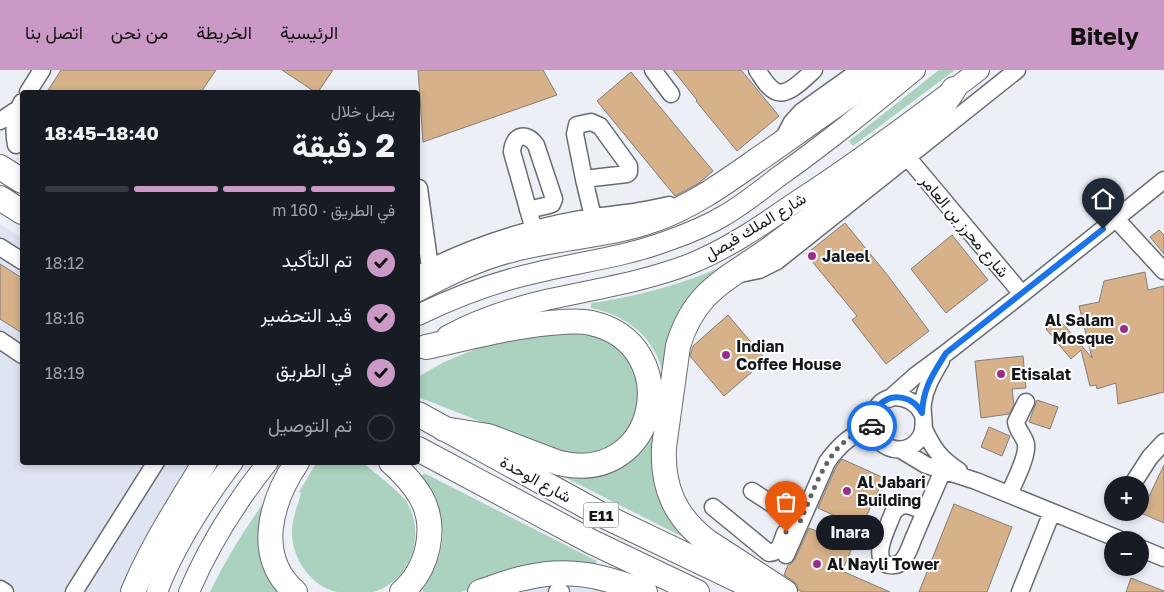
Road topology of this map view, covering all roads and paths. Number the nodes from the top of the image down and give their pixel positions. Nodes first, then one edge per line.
1 (42, 70) edge
2 (653, 70) edge
3 (756, 70) edge
4 (814, 70) edge
5 (860, 70) edge
6 (888, 70) edge
7 (915, 70) edge
8 (979, 70) edge
9 (1017, 70) edge
10 (954, 89) junction
11 (29, 90) edge
12 (671, 94) dead end
13 (20, 105) edge
14 (0, 121) edge
15 (0, 135) edge
16 (780, 144) junction
17 (19, 147) edge
18 (908, 158) junction
19 (0, 167) edge
20 (20, 179) edge
21 (584, 179) dead end
22 (1164, 180) edge
23 (0, 198) edge
24 (696, 200) junction
25 (420, 205) edge
26 (528, 210) dead end
27 (20, 212) edge
28 (593, 217) junction
29 (1116, 218) junction
30 (534, 230) junction
31 (0, 247) edge
32 (20, 260) edge
33 (424, 271) edge
34 (1164, 271) edge
35 (730, 276) junction
36 (420, 288) edge
37 (1022, 294) junction
38 (420, 314) edge
39 (0, 340) edge
40 (422, 349) edge
41 (946, 353) junction
42 (20, 354) edge
43 (889, 399) junction
44 (1026, 402) dead end
45 (420, 415) edge
46 (923, 421) junction
47 (872, 426) junction
48 (444, 429) junction
49 (1164, 442) edge
50 (420, 450) edge
51 (901, 450) junction
52 (154, 465) edge
53 (203, 465) edge
54 (231, 465) edge
55 (266, 465) edge
56 (295, 465) edge
57 (393, 465) edge
58 (943, 470) junction
59 (1138, 476) edge
60 (976, 481) junction
61 (752, 491) dead end
62 (1010, 494) junction
63 (713, 507) dead end
64 (925, 512) dead end
65 (1052, 512) junction
66 (796, 520) junction
67 (1104, 533) edge
68 (1149, 552) edge
69 (786, 555) dead end
70 (1164, 558) edge
71 (0, 589) edge
72 (1026, 590) edge
73 (4, 592) edge
74 (74, 592) edge
75 (133, 592) edge
76 (157, 592) edge
77 (189, 592) edge
78 (295, 592) edge
79 (402, 592) edge
80 (480, 592) edge
81 (557, 592) edge
82 (561, 592) edge
83 (645, 592) edge
84 (697, 592) edge
85 (763, 592) edge
86 (785, 592) edge

1 - 11 street
2 - 12 street
3 - 4 street
5 - 16 street
6 - 16 highway
7 - 38 main road, شارع الملك فيصل
8 - 10 main road, شارع الملك فيصل
9 - 18 street, شارع الملك فيصل
10 - 35 highway
10 - 40 main road, شارع الملك فيصل
13 - 14 street
13 - 17 street
15 - 17 street
16 - 24 highway
18 - 35 street, شارع الملك فيصل
18 - 37 street, شارع محرز بن العامر
19 - 20 highway
21 - 28 street
22 - 29 street
23 - 27 highway
24 - 28 street
24 - 36 highway
25 - 33 street
26 - 30 street
28 - 30 street
29 - 34 street
29 - 37 street
30 - 33 street
31 - 32 street
35 - 86 highway
37 - 41 street
39 - 42 street
40 - 48 highway
41 - 43 street
41 - 46 street
43 - 46 street
43 - 47 street
44 - 62 street
45 - 48 highway, شارع الوحدة / E11
46 - 51 street
46 - 60 street
47 - 51 street
47 - 66 street
48 - 85 highway, شارع الوحدة / E11
49 - 59 street
50 - 84 highway, شارع الوحدة / E11
51 - 58 street
52 - 74 street
53 - 75 highway
54 - 76 main road
55 - 77 main road
56 - 78 highway
57 - 79 highway
58 - 60 street
58 - 64 street
60 - 62 street
61 - 66 street
62 - 65 street
63 - 66 street
65 - 67 street
65 - 72 street
66 - 69 street
68 - 70 street
71 - 73 street
80 - 83 highway
81 - 82 street

